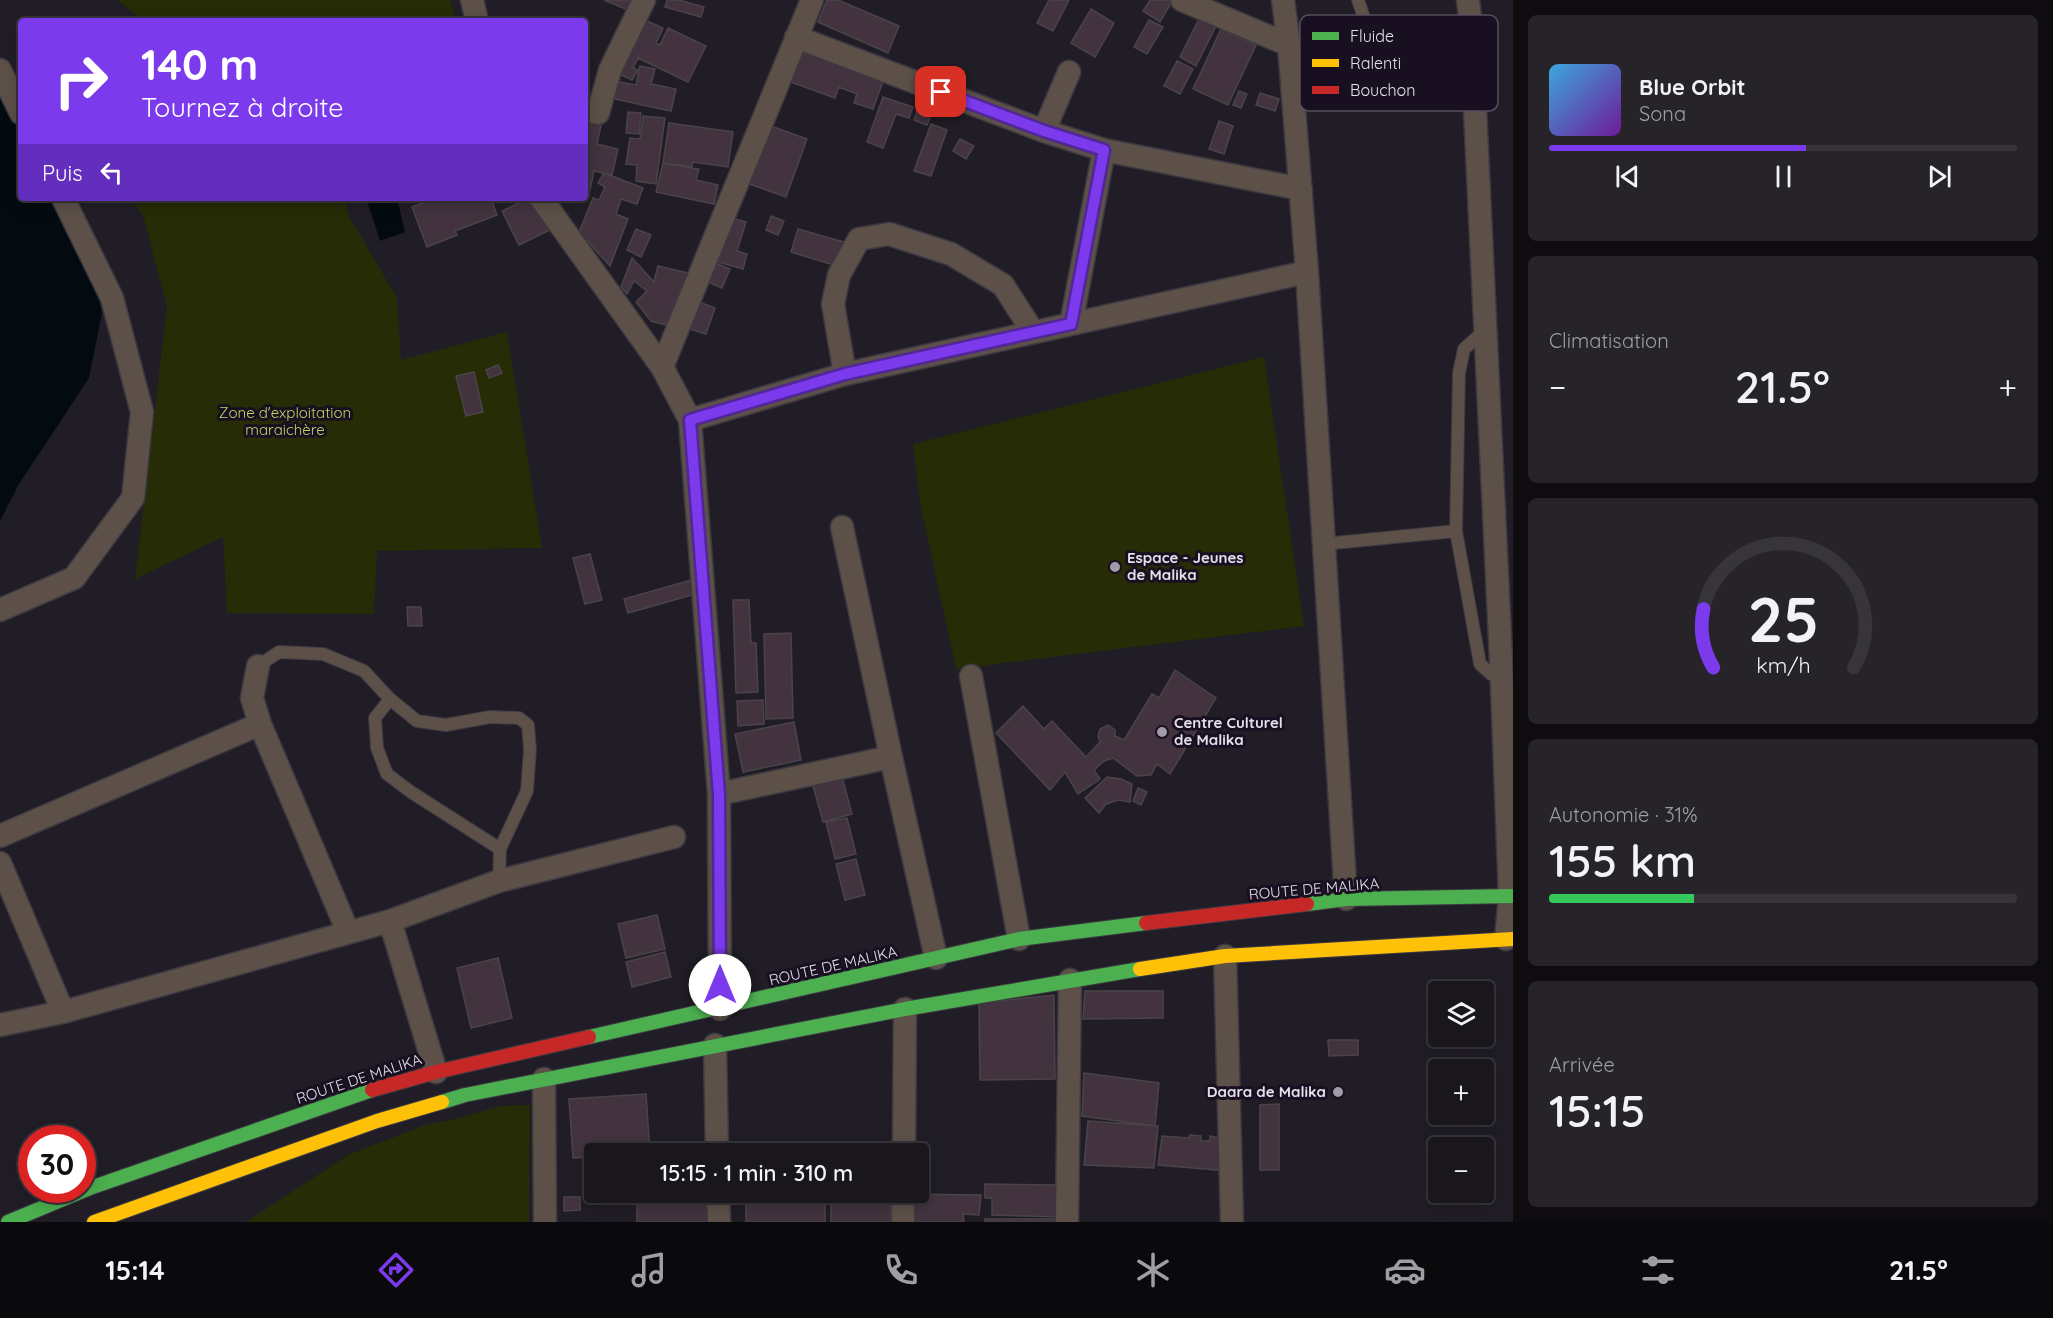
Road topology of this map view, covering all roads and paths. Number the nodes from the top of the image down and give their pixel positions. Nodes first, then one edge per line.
1 (472, 0) edge
2 (644, 0) edge
3 (812, 0) edge
4 (1182, 0) edge
5 (1283, 0) edge
6 (1358, 0) edge
7 (1468, 0) edge
8 (1363, 15) edge
9 (1470, 15) edge
10 (476, 18) edge
11 (796, 37) junction
12 (1289, 45) junction
13 (0, 70) edge
14 (1069, 72) dead end
15 (1300, 82) edge
16 (1292, 84) junction
17 (18, 107) edge
18 (588, 111) edge
19 (1475, 111) edge
20 (1044, 131) junction
21 (1104, 150) junction
22 (1301, 189) junction
23 (64, 201) edge
24 (543, 201) edge
25 (1307, 272) junction
26 (1071, 324) junction
27 (1485, 330) junction
28 (1034, 332) junction
29 (662, 367) junction
30 (845, 374) junction
31 (690, 420) junction
32 (842, 527) dead end
33 (1456, 531) junction
34 (1324, 544) junction
35 (0, 610) edge
36 (1501, 660) junction
37 (258, 666) joint
38 (971, 676) dead end
39 (390, 699) junction
40 (260, 724) junction
41 (891, 757) junction
42 (719, 794) junction
43 (0, 836) edge
44 (674, 837) dead end
45 (500, 849) junction
46 (0, 863) edge
47 (499, 881) junction
48 (1511, 896) edge
49 (1346, 899) junction
50 (390, 921) junction
51 (348, 932) junction
52 (1019, 939) junction
53 (1510, 939) edge
54 (1225, 956) junction
55 (936, 958) junction
56 (1070, 980) junction
57 (720, 1009) junction
58 (905, 1010) junction
59 (63, 1012) junction
60 (0, 1025) edge
61 (715, 1045) junction
62 (436, 1072) junction
63 (544, 1079) junction
64 (717, 1143) edge
65 (904, 1143) edge
66 (718, 1203) edge
67 (903, 1203) edge
68 (8, 1222) edge
69 (94, 1222) edge
70 (545, 1222) edge
71 (719, 1222) edge
72 (903, 1222) edge
73 (1067, 1222) edge
74 (1232, 1222) edge

1 - 10 street
2 - 18 street
3 - 11 street
4 - 12 street
5 - 12 street
6 - 8 lane
7 - 9 street
11 - 20 street
11 - 29 street
12 - 16 street
13 - 17 street
14 - 20 street
15 - 16 street
16 - 22 street
19 - 27 street
20 - 21 street
21 - 22 street
21 - 26 street
22 - 25 street
23 - 35 street
24 - 29 street
25 - 26 street
25 - 34 street
26 - 28 street
27 - 33 lane
27 - 36 street
28 - 30 street
28 - 30 street
29 - 31 street
30 - 31 street
31 - 42 street
32 - 41 street
33 - 34 lane
33 - 36 lane
34 - 49 street
36 - 48 street
37 - 39 lane
37 - 40 street
38 - 52 street
39 - 45 lane
39 - 45 lane
40 - 43 street
40 - 51 street
41 - 42 street
41 - 55 street
42 - 57 street
44 - 47 street
45 - 47 lane
46 - 59 street
47 - 50 street
48 - 49 main road, ROUTE DE MALIKA
48 - 53 street
49 - 52 main road, ROUTE DE MALIKA
50 - 51 street
50 - 62 street
51 - 59 street
52 - 55 main road, ROUTE DE MALIKA
53 - 54 main road
54 - 56 main road
54 - 74 street
55 - 57 main road, ROUTE DE MALIKA
56 - 58 main road
56 - 73 street
57 - 62 main road, ROUTE DE MALIKA
58 - 61 main road
58 - 65 street
59 - 60 street
61 - 63 main road
61 - 64 street
62 - 68 main road, ROUTE DE MALIKA
63 - 69 main road
63 - 70 street
66 - 71 street
67 - 72 street

